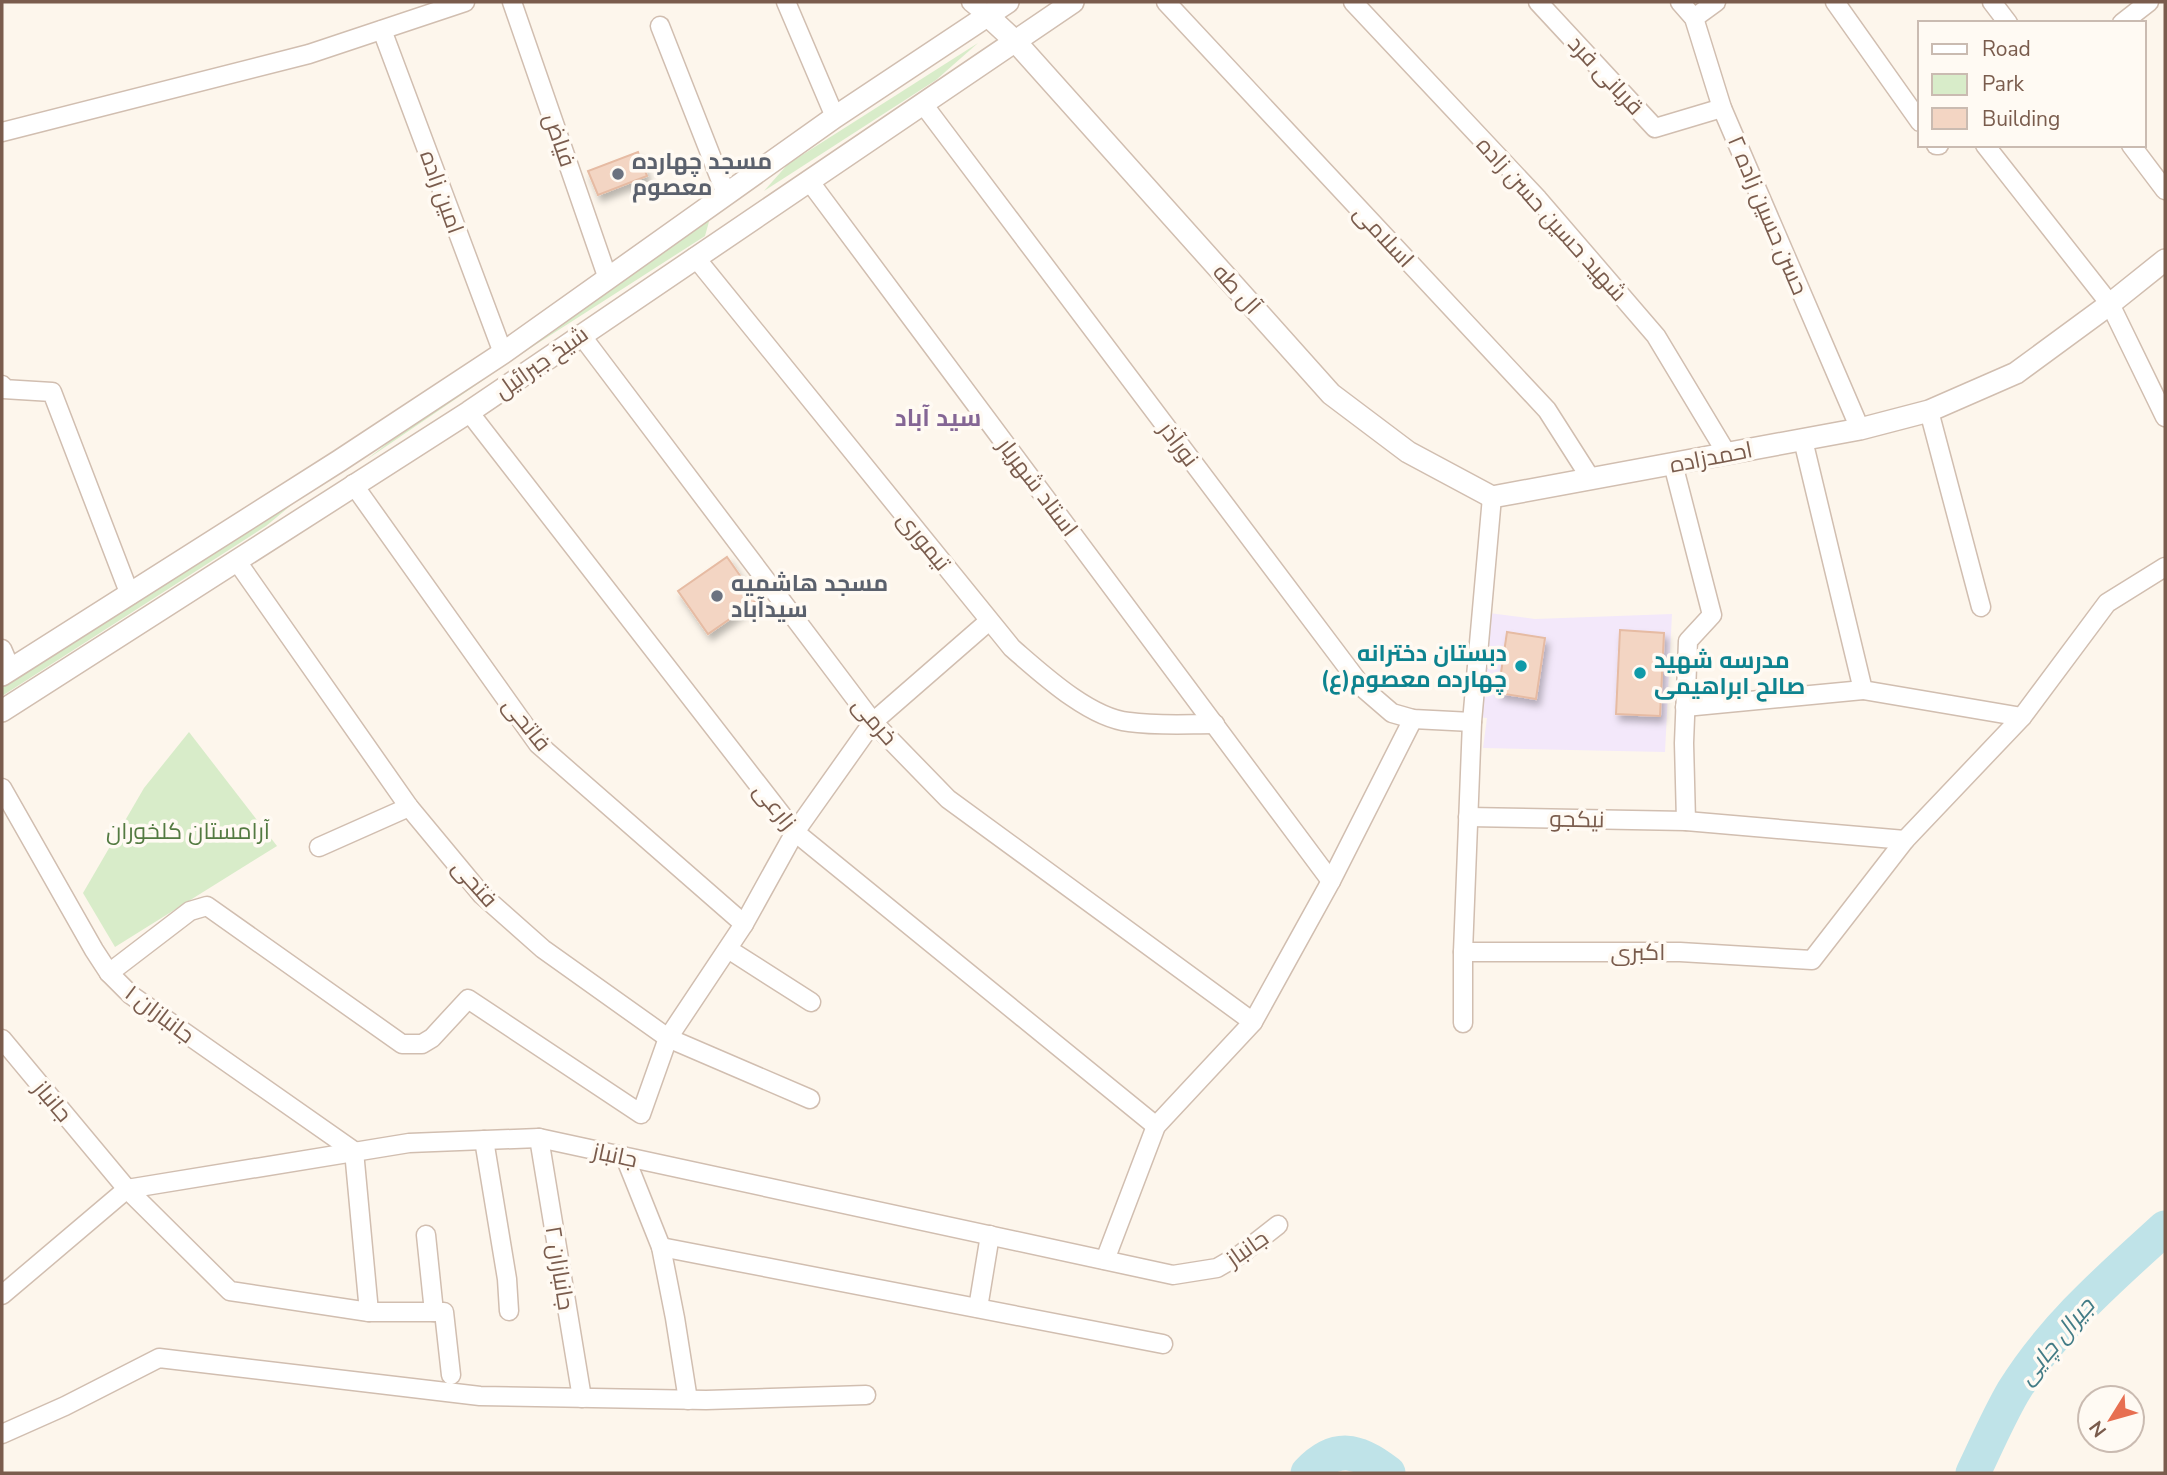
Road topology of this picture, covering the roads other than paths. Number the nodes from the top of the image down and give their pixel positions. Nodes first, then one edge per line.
1 (465, 2) edge
2 (512, 2) edge
3 (786, 2) edge
4 (1008, 2) edge
5 (1073, 2) edge
6 (1166, 2) edge
7 (1353, 2) edge
8 (1538, 2) edge
9 (1680, 2) edge
10 (1716, 2) edge
11 (1835, 2) edge
12 (1992, 2) edge
13 (2149, 2) edge
14 (979, 9) edge
15 (1694, 18) junction
16 (2006, 21) edge
17 (2125, 21) edge
18 (660, 26) dead end
19 (382, 30) junction
20 (1015, 41) junction
21 (923, 104) junction
22 (1722, 108) junction
23 (835, 117) junction
24 (1918, 119) edge
25 (2, 132) edge
26 (1987, 147) edge
27 (2133, 147) edge
28 (810, 182) junction
29 (2165, 190) edge
30 (726, 194) junction
31 (749, 222) junction
32 (695, 257) junction
33 (2165, 260) edge
34 (608, 279) junction
35 (2110, 304) junction
36 (581, 335) junction
37 (503, 353) junction
38 (2, 385) edge
39 (1929, 411) junction
40 (469, 412) junction
41 (2165, 417) edge
42 (1860, 429) junction
43 (1803, 440) junction
44 (1727, 454) junction
45 (340, 461) junction
46 (1673, 464) junction
47 (1591, 479) junction
48 (353, 484) junction
49 (1492, 497) junction
50 (236, 559) junction
51 (2165, 567) edge
52 (130, 595) junction
53 (1982, 607) dead end
54 (989, 621) junction
55 (2, 649) edge
56 (6, 672) edge
57 (1863, 690) junction
58 (1685, 707) junction
59 (2, 711) edge
60 (2022, 717) junction
61 (1413, 719) junction
62 (873, 722) junction
63 (1472, 722) junction
64 (1215, 724) junction
65 (2, 788) edge
66 (409, 807) junction
67 (1468, 817) junction
68 (1686, 821) junction
69 (795, 832) junction
70 (1905, 841) junction
71 (320, 847) dead end
72 (1331, 881) junction
73 (744, 924) junction
74 (728, 949) junction
75 (1463, 952) junction
76 (109, 973) junction
77 (811, 1002) dead end
78 (1253, 1022) junction
79 (1464, 1023) dead end
80 (668, 1038) junction
81 (2, 1039) edge
82 (810, 1099) dead end
83 (1156, 1126) junction
84 (539, 1138) junction
85 (484, 1140) junction
86 (354, 1151) junction
87 (625, 1157) junction
88 (127, 1189) junction
89 (1278, 1226) dead end
90 (426, 1235) dead end
91 (990, 1235) junction
92 (662, 1247) junction
93 (1105, 1260) junction
94 (2, 1295) edge
95 (978, 1308) junction
96 (509, 1311) dead end
97 (369, 1312) junction
98 (434, 1312) junction
99 (1163, 1344) dead end
100 (451, 1375) dead end
101 (866, 1395) dead end
102 (582, 1398) junction
103 (688, 1399) junction
104 (2, 1434) edge

1 - 19 street
2 - 34 street, فیاض
3 - 23 street
4 - 14 street, شیخ جبرائیل
5 - 20 street, شیخ جبرائیل
6 - 47 street, اسلامی
7 - 44 street, شهید حسین حسن زاده
8 - 22 street, قربانی فرد
9 - 15 street, حسن حسین زاده ۲
10 - 15 street
11 - 24 street
12 - 16 street
13 - 17 street
14 - 20 street, آل طه
14 - 23 street, شیخ جبرائیل
15 - 22 street, حسن حسین زاده ۲
18 - 30 street
19 - 25 street
19 - 37 street, امین زاده
20 - 21 street, شیخ جبرائیل
20 - 49 street, آل طه
21 - 28 street, شیخ جبرائیل
21 - 61 street, نورآذر
22 - 42 street, حسن حسین زاده ۲
23 - 30 street, شیخ جبرائیل
26 - 35 street
27 - 29 street
28 - 31 street, شیخ جبرائیل
28 - 64 street, استاد شهریار
30 - 31 street
30 - 34 street, شیخ جبرائیل
31 - 32 street, شیخ جبرائیل
32 - 36 street, شیخ جبرائیل
32 - 54 street, تیموری
33 - 35 street, احمدزاده
34 - 37 street, شیخ جبرائیل
35 - 39 street, احمدزاده
35 - 41 street
36 - 40 street, شیخ جبرائیل
36 - 62 street, خرمی
37 - 45 street, شیخ جبرائیل
38 - 52 street
39 - 42 street, احمدزاده
39 - 53 street
40 - 48 street, شیخ جبرائیل
40 - 69 street, زارعی
42 - 43 street, احمدزاده
43 - 44 street, احمدزاده
43 - 57 street
44 - 46 street, احمدزاده
45 - 48 street
45 - 52 street, شیخ جبرائیل
46 - 47 street, احمدزاده
46 - 58 street
47 - 49 street, احمدزاده
48 - 50 street, شیخ جبرائیل
48 - 73 street, فاتحی
49 - 63 street
50 - 59 street, شیخ جبرائیل
50 - 66 street, فتحی
51 - 60 street
52 - 56 street, شیخ جبرائیل
54 - 62 street
54 - 64 street, تیموری
55 - 56 street
57 - 58 street
57 - 60 street
58 - 68 street
60 - 70 street
61 - 63 street, نورآذر
61 - 72 street
62 - 69 street
62 - 78 street, خرمی
63 - 67 street
64 - 72 street, استاد شهریار
65 - 76 street, جانبازان ۱
66 - 71 street
66 - 80 street, فتحی
67 - 68 street, نیکجو
67 - 75 street
68 - 70 street, نیکجو
69 - 73 street
69 - 83 street, زارعی
70 - 75 street, اکبری
72 - 78 street
73 - 74 street
74 - 77 street
74 - 80 street
75 - 79 street
76 - 80 street
76 - 86 street, جانبازان ۱
78 - 83 street
80 - 82 street, فتحی
81 - 88 street, جانباز
83 - 93 street
84 - 85 street, جانباز
84 - 87 street, جانباز
84 - 102 street, جانبازان ۲
85 - 86 street, جانباز
85 - 96 street
86 - 88 street, جانباز
86 - 97 street
87 - 91 street, جانباز
87 - 92 street
88 - 94 street
88 - 97 street
89 - 93 street, جانباز
90 - 98 street
91 - 93 street, جانباز
91 - 95 street
92 - 95 street
92 - 103 street
95 - 99 street
97 - 98 street
98 - 100 street
101 - 103 street
102 - 103 street
102 - 104 street

